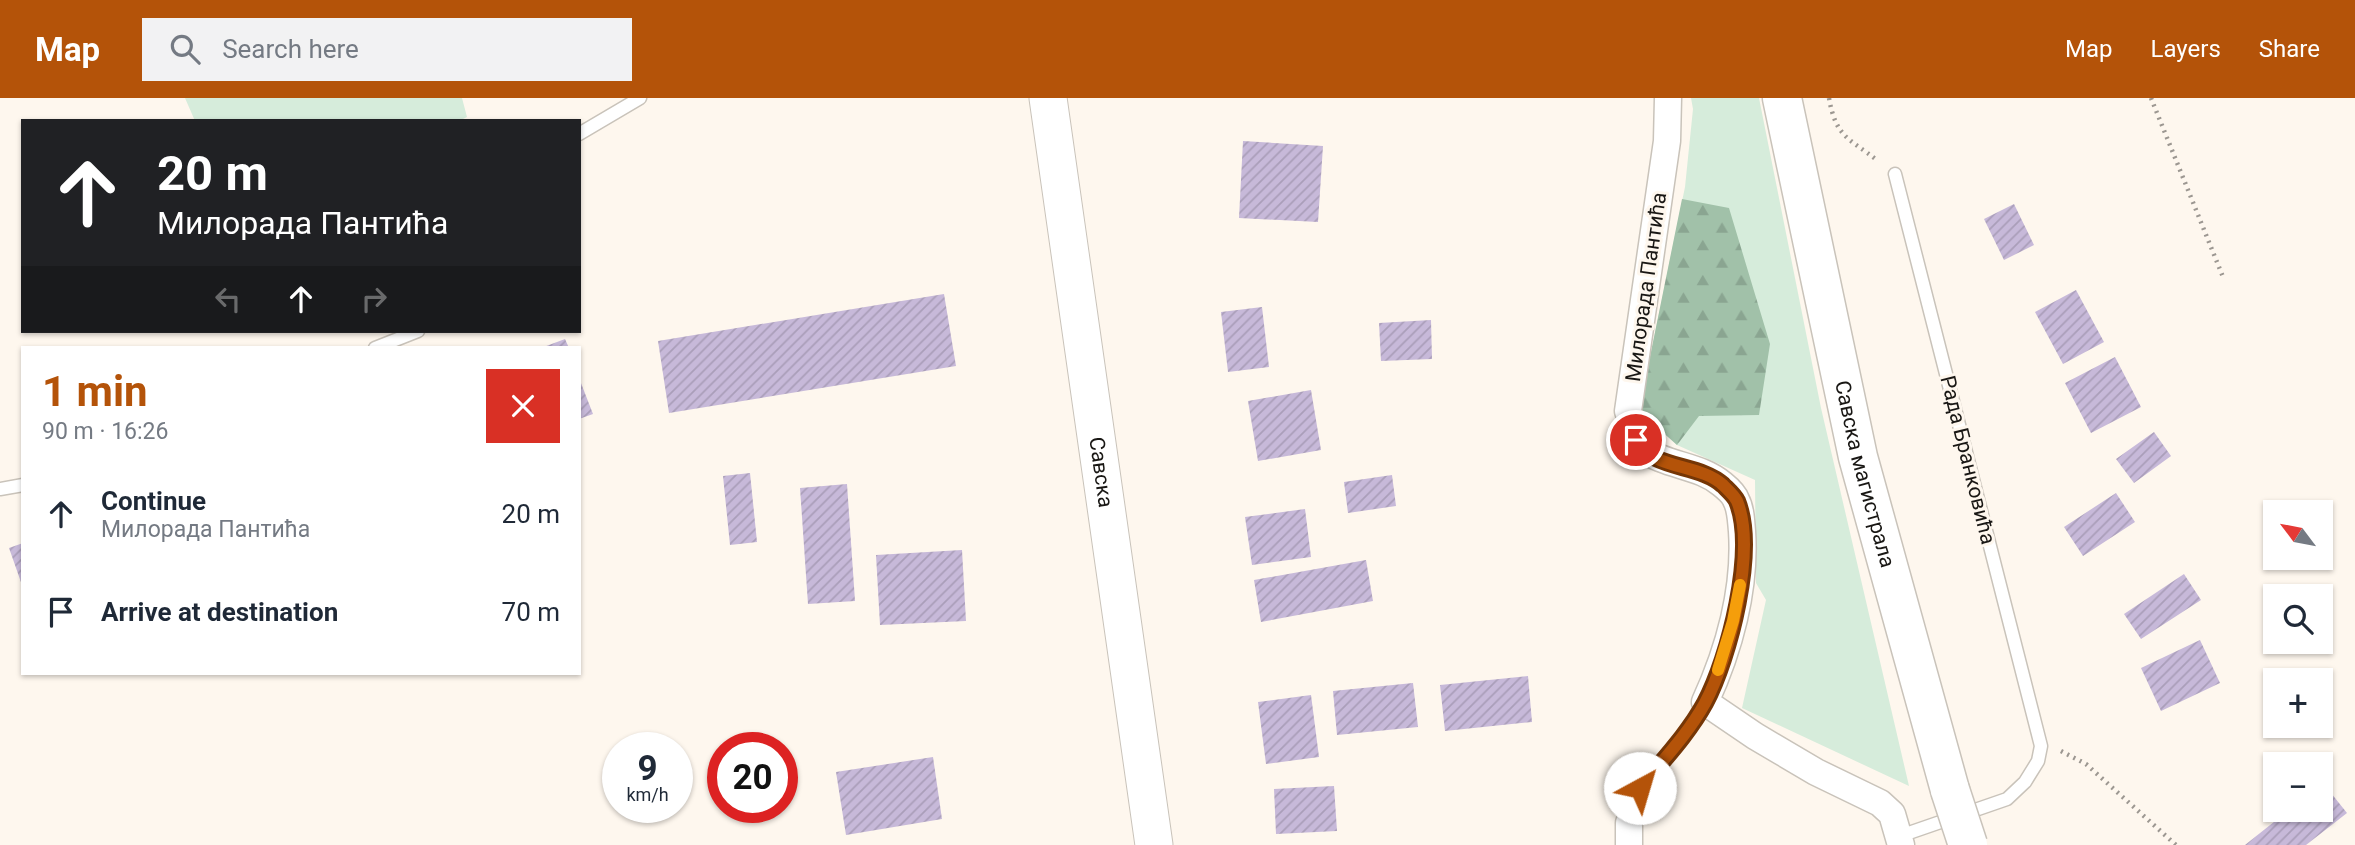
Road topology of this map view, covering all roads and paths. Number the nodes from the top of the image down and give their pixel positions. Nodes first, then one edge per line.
1 (640, 98) edge
2 (1048, 98) edge
3 (1668, 98) edge
4 (1782, 98) edge
5 (1829, 98) edge
6 (2151, 98) edge
7 (581, 133) edge
8 (1895, 174) joint
9 (2223, 277) dead end
10 (413, 333) edge
11 (380, 346) edge
12 (21, 485) edge
13 (0, 489) edge
14 (1705, 702) junction
15 (2041, 746) junction
16 (1629, 834) edge
17 (1900, 841) edge
18 (1154, 845) edge
19 (1968, 845) edge
20 (2176, 845) edge

1 - 7 lane
2 - 18 street, Савска
3 - 14 street, Милорада Пантића
4 - 19 main road, Савска магистрала, bridge
5 - 8 path
6 - 9 path
8 - 15 lane, Рада Бранковића
10 - 11 lane
12 - 13 lane
14 - 16 lane
14 - 17 street
15 - 17 lane
15 - 20 path

